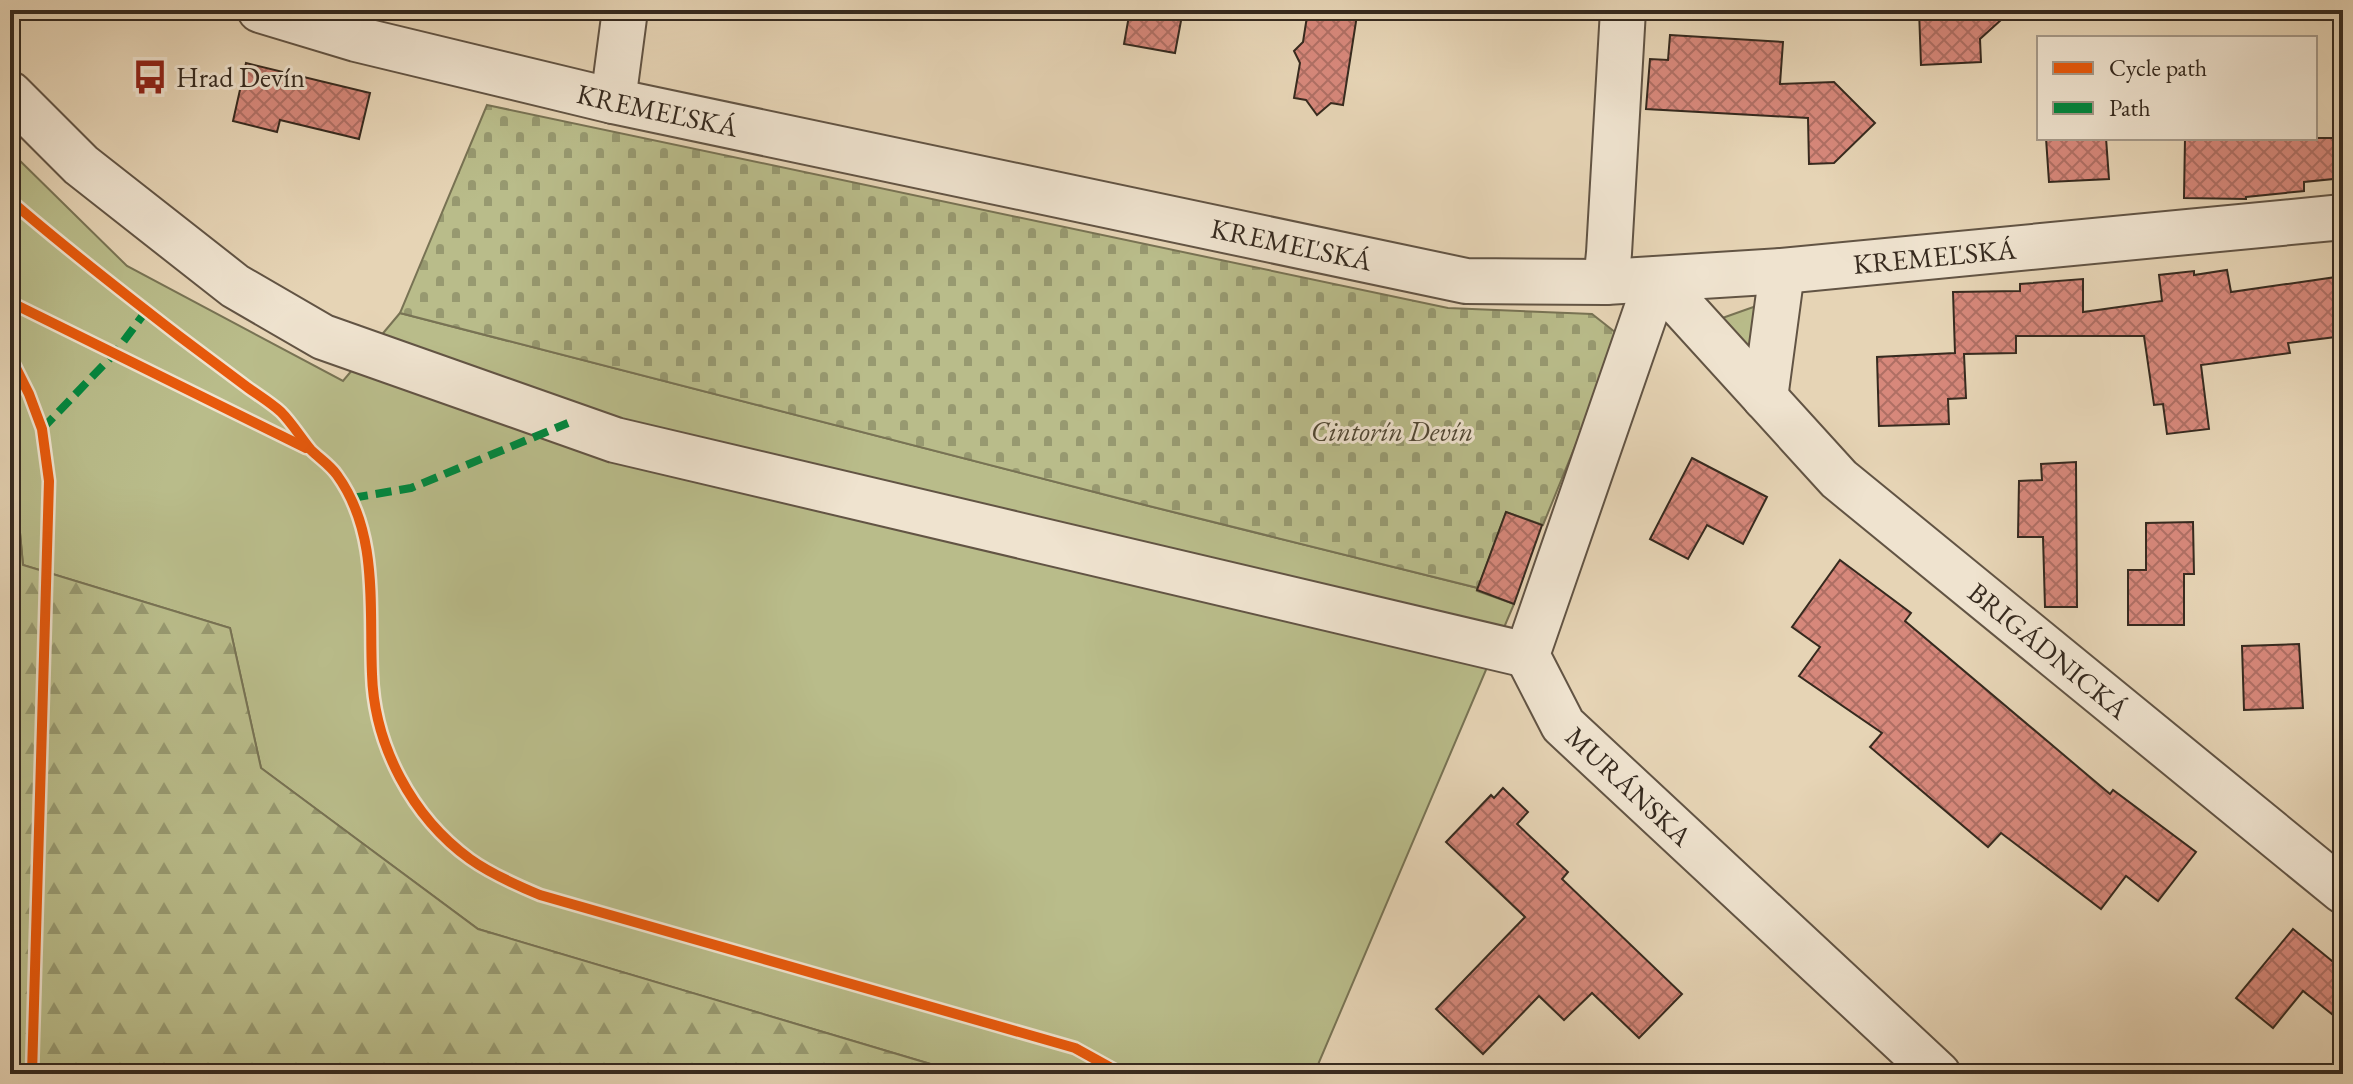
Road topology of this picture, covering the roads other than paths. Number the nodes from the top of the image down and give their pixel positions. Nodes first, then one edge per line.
1 (260, 10) edge
2 (625, 10) edge
3 (1623, 10) edge
4 (10, 94) edge
5 (613, 101) junction
6 (2343, 217) edge
7 (1782, 271) junction
8 (1657, 279) junction
9 (1606, 282) junction
10 (1765, 398) junction
11 (1527, 655) junction
12 (2343, 891) edge
13 (1938, 1074) edge

1 - 5 street, KREMEĽSKÁ
2 - 5 street
3 - 9 street
4 - 11 street
5 - 9 street, KREMEĽSKÁ
6 - 7 street, KREMEĽSKÁ
7 - 8 street, KREMEĽSKÁ
7 - 10 street
8 - 9 street, KREMEĽSKÁ
8 - 10 street, BRIGÁDNICKÁ
8 - 11 street
10 - 12 street, BRIGÁDNICKÁ
11 - 13 street, MURÁNSKA

